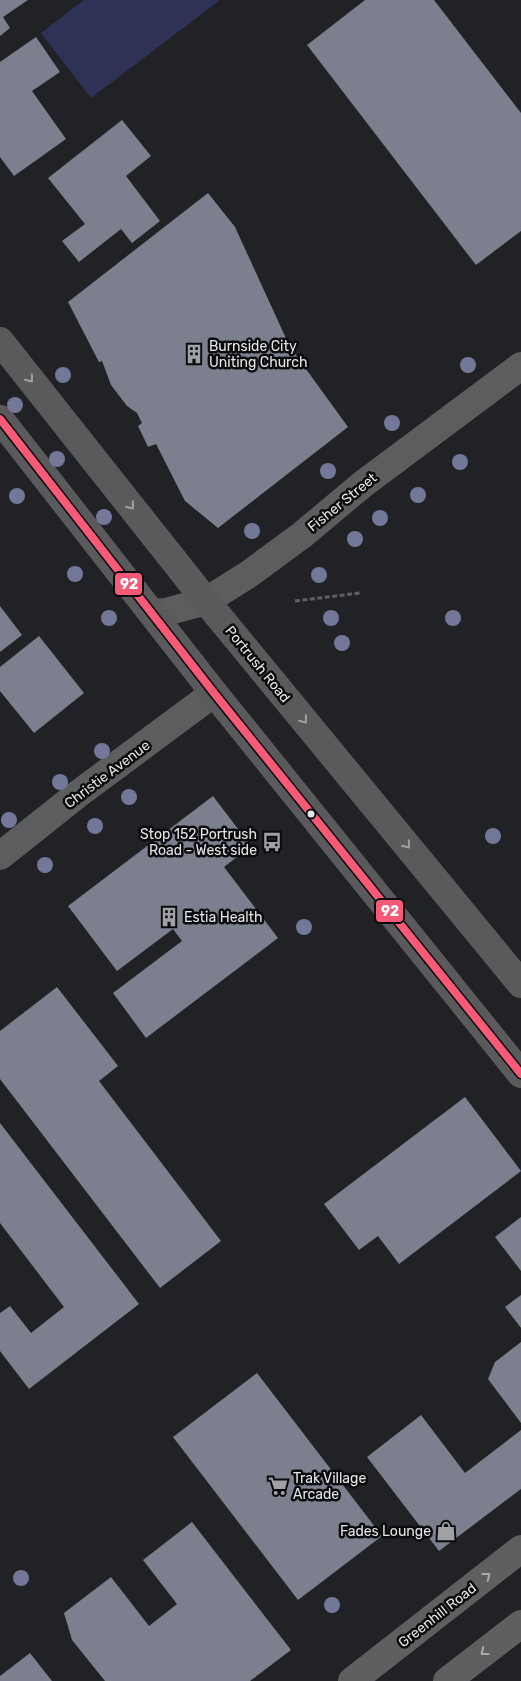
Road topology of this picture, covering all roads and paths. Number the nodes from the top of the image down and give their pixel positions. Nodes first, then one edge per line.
1 (0, 341) edge
2 (521, 366) edge
3 (0, 419) edge
4 (360, 593) dead end
5 (206, 601) junction
6 (295, 601) dead end
7 (152, 613) junction
8 (214, 693) junction
9 (0, 856) edge
10 (521, 984) edge
11 (521, 1074) edge
12 (521, 1549) edge
13 (521, 1624) edge
14 (352, 1681) edge
15 (447, 1681) edge

1 -> 5 highway, Portrush Road
2 - 5 street, Fisher Street
3 - 7 highway
4 - 6 path
5 - 7 street, Fisher Street
5 -> 10 highway, Portrush Road
7 - 8 highway
8 - 9 street, Christie Avenue
8 - 11 highway
14 -> 12 main road, Greenhill Road
13 -> 15 main road

